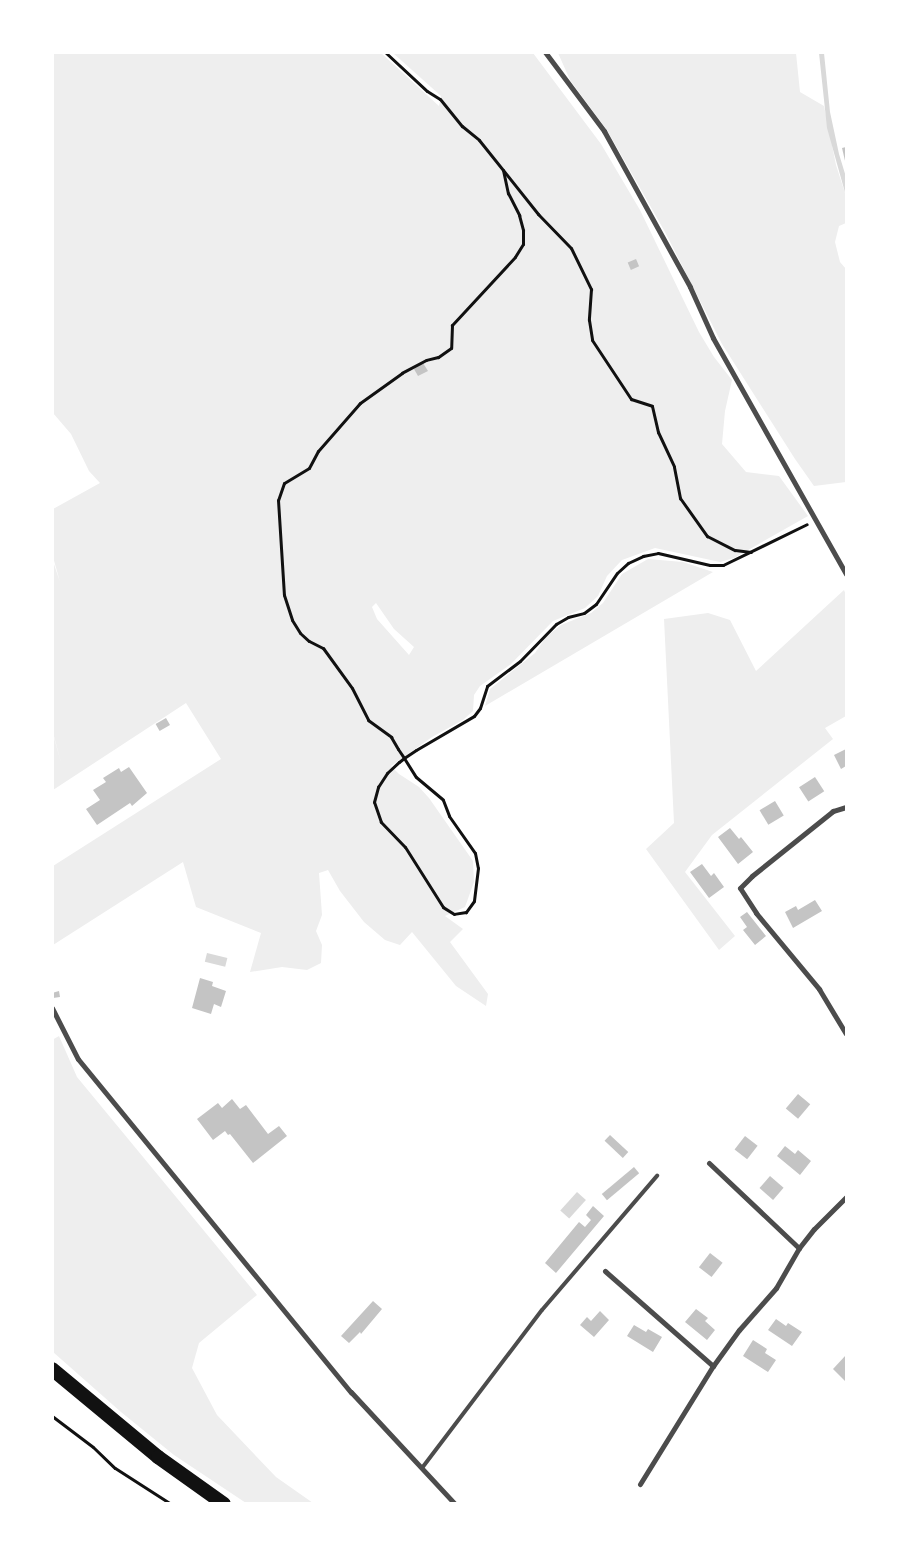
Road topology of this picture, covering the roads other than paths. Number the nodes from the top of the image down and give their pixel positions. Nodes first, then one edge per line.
1 (545, 52) edge
2 (846, 574) edge
3 (846, 807) edge
4 (52, 1008) edge
5 (846, 1034) edge
6 (710, 1163) dead end
7 (657, 1176) dead end
8 (846, 1197) edge
9 (799, 1248) junction
10 (605, 1271) dead end
11 (713, 1366) junction
12 (52, 1369) edge
13 (422, 1468) junction
14 (640, 1484) dead end
15 (224, 1504) edge
16 (454, 1504) edge

1 - 2 street
3 - 5 street
4 - 13 street
6 - 9 street
7 - 13 lane
8 - 9 street
9 - 11 street
10 - 11 street
11 - 14 street
12 - 15 highway
13 - 16 street

